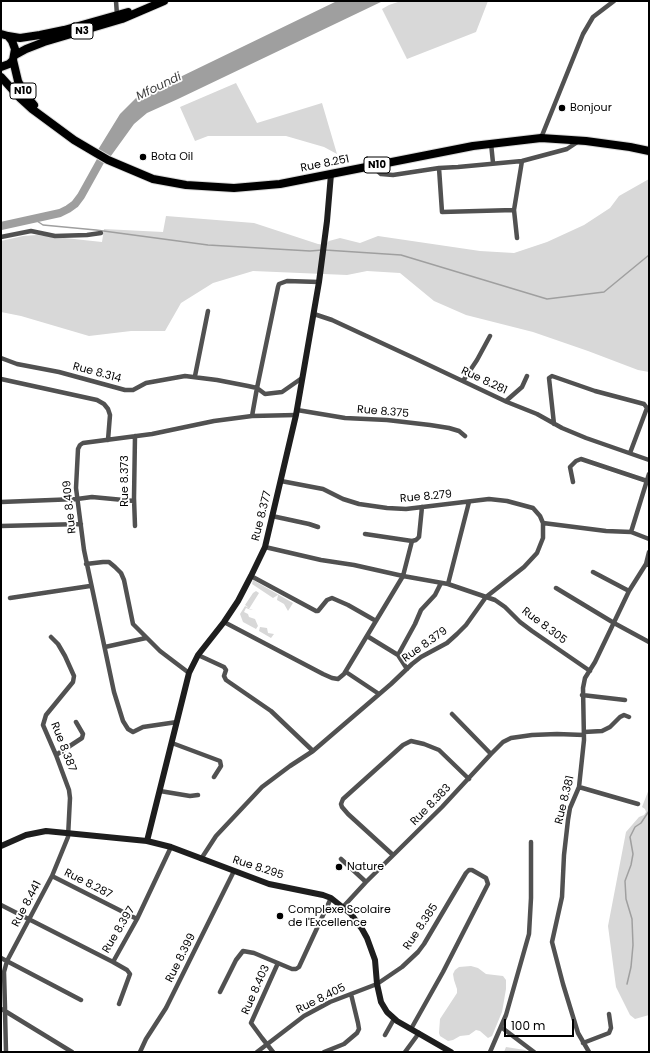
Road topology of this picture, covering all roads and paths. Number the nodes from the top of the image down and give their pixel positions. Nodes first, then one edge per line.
1 (116, 1) edge
2 (164, 1) edge
3 (614, 1) edge
4 (149, 7) junction
5 (117, 15) junction
6 (5, 35) edge
7 (14, 58) junction
8 (1, 68) edge
9 (1, 77) edge
10 (44, 116) junction
11 (541, 138) junction
12 (580, 140) junction
13 (491, 143) junction
14 (649, 151) edge
15 (522, 161) junction
16 (493, 163) junction
17 (372, 166) junction
18 (439, 168) junction
19 (331, 174) junction
20 (514, 210) junction
21 (101, 233) dead end
22 (1, 237) edge
23 (517, 238) dead end
24 (319, 282) junction
25 (208, 311) dead end
26 (314, 314) junction
27 (490, 336) dead end
28 (1, 358) edge
29 (195, 376) junction
30 (527, 376) dead end
31 (302, 378) junction
32 (1, 379) edge
33 (463, 381) junction
34 (256, 388) junction
35 (506, 401) junction
36 (297, 412) junction
37 (252, 416) junction
38 (554, 424) junction
39 (135, 436) junction
40 (465, 436) dead end
41 (108, 440) junction
42 (630, 453) junction
43 (649, 460) edge
44 (649, 474) edge
45 (281, 481) junction
46 (573, 482) dead end
47 (647, 483) edge
48 (77, 499) junction
49 (134, 501) junction
50 (1, 502) edge
51 (469, 502) junction
52 (422, 507) junction
53 (272, 516) junction
54 (543, 523) junction
55 (81, 524) junction
56 (1, 526) edge
57 (135, 526) dead end
58 (318, 527) dead end
59 (631, 532) junction
60 (365, 534) dead end
61 (649, 539) edge
62 (412, 542) junction
63 (265, 547) junction
64 (649, 552) edge
65 (86, 564) junction
66 (647, 564) edge
67 (593, 572) dead end
68 (251, 576) junction
69 (403, 576) junction
70 (441, 583) junction
71 (448, 584) junction
72 (90, 586) junction
73 (556, 588) dead end
74 (629, 591) junction
75 (486, 597) junction
76 (10, 598) dead end
77 (376, 621) junction
78 (224, 622) junction
79 (614, 623) junction
80 (367, 636) junction
81 (51, 637) dead end
82 (146, 638) junction
83 (649, 642) edge
84 (105, 647) junction
85 (198, 655) junction
86 (398, 655) junction
87 (407, 669) junction
88 (590, 671) junction
89 (346, 672) junction
90 (189, 673) junction
91 (379, 694) junction
92 (582, 695) junction
93 (625, 700) dead end
94 (452, 714) dead end
95 (630, 717) dead end
96 (76, 722) dead end
97 (177, 722) junction
98 (584, 734) junction
99 (172, 743) junction
100 (313, 751) junction
101 (491, 754) junction
102 (56, 755) junction
103 (214, 777) dead end
104 (468, 779) junction
105 (579, 787) junction
106 (160, 791) junction
107 (198, 795) dead end
108 (638, 804) dead end
109 (68, 833) junction
110 (147, 841) junction
111 (531, 842) dead end
112 (1, 846) edge
113 (171, 847) junction
114 (393, 855) junction
115 (342, 858) dead end
116 (202, 859) junction
117 (234, 871) junction
118 (52, 876) junction
119 (366, 882) junction
120 (331, 898) junction
121 (1, 905) edge
122 (344, 907) junction
123 (30, 920) junction
124 (137, 920) junction
125 (1, 958) edge
126 (7, 961) junction
127 (114, 962) junction
128 (278, 963) junction
129 (377, 984) junction
130 (220, 992) dead end
131 (351, 994) junction
132 (81, 1000) dead end
133 (118, 1004) dead end
134 (3, 1010) edge
135 (609, 1014) dead end
136 (394, 1019) junction
137 (501, 1027) junction
138 (411, 1029) junction
139 (419, 1033) junction
140 (385, 1035) dead end
141 (583, 1043) junction
142 (266, 1044) junction
143 (6, 1052) edge
144 (72, 1052) edge
145 (140, 1052) edge
146 (257, 1052) edge
147 (273, 1052) edge
148 (324, 1052) edge
149 (405, 1052) edge
150 (450, 1052) edge
151 (490, 1052) edge
152 (534, 1052) edge
153 (589, 1052) edge

1 - 5 street
2 - 4 highway, N3
3 - 11 street
4 - 5 highway, N3
4 - 7 highway, N3
5 - 6 highway, N3
6 - 7 highway, N3
7 - 8 highway, N3
7 - 10 highway, Rue 8.251 / N10
9 - 10 highway, Rue 8.251 / N10
10 - 19 highway, Rue 8.251 / N10
11 - 12 highway, Rue 8.251 / N10
11 - 13 highway, Rue 8.251 / N10
12 - 14 highway, Rue 8.251 / N10
12 - 15 street
13 - 16 street
13 - 17 highway, Rue 8.251 / N10
15 - 16 street
15 - 20 street
16 - 18 street
17 - 18 street
17 - 19 highway, Rue 8.251 / N10
18 - 20 street
19 - 24 street, Rue 8.377
20 - 23 street
21 - 22 street
24 - 26 street, Rue 8.377
24 - 34 street
25 - 29 street
26 - 31 street, Rue 8.377
26 - 33 street, Rue 8.281
27 - 33 street
28 - 29 street, Rue 8.314
29 - 34 street, Rue 8.314
30 - 35 street
31 - 34 street, Rue 8.314
31 - 36 street, Rue 8.377
32 - 41 street
33 - 35 street, Rue 8.281
34 - 37 street
35 - 38 street, Rue 8.281
36 - 37 street, Rue 8.409
36 - 40 street, Rue 8.375
36 - 45 street, Rue 8.377
37 - 39 street, Rue 8.409
38 - 42 street, Rue 8.281
38 - 42 street
39 - 41 street, Rue 8.409
39 - 49 street, Rue 8.373
41 - 48 street, Rue 8.409
42 - 43 street, Rue 8.281
44 - 47 street
45 - 52 street, Rue 8.279
45 - 53 street, Rue 8.377
46 - 47 street
47 - 59 street
48 - 49 street
48 - 50 street
48 - 55 street, Rue 8.409
49 - 57 street, Rue 8.373
51 - 52 street, Rue 8.279
51 - 54 street, Rue 8.279
51 - 71 street
52 - 62 street
53 - 58 street
53 - 63 street, Rue 8.377
54 - 59 street
54 - 75 street, Rue 8.379
55 - 56 street
55 - 65 street, Rue 8.409
59 - 61 street
60 - 62 street
62 - 69 street
63 - 68 street, Rue 8.377
63 - 69 street, Rue 8.305
64 - 66 street
65 - 72 street, Rue 8.409
65 - 82 street
66 - 74 street, Rue 8.381
67 - 74 street
68 - 77 street
68 - 78 street, Rue 8.377
69 - 70 street, Rue 8.305
69 - 77 street
70 - 71 street, Rue 8.305
70 - 86 street
71 - 75 street, Rue 8.305
72 - 76 street
72 - 84 street, Rue 8.409
73 - 79 street
74 - 79 street, Rue 8.381
75 - 87 street, Rue 8.379
75 - 88 street, Rue 8.305
77 - 80 street
78 - 85 street, Rue 8.377
78 - 89 street
79 - 83 street
79 - 88 street, Rue 8.381
80 - 86 street
80 - 89 street
81 - 102 street, Rue 8.387
82 - 84 street
82 - 90 street
84 - 97 street, Rue 8.409
85 - 90 street, Rue 8.377
85 - 100 street
86 - 87 street
87 - 91 street, Rue 8.379
88 - 92 street, Rue 8.381
89 - 91 street
90 - 97 street, Rue 8.377
91 - 100 street, Rue 8.379
92 - 93 street
92 - 98 street, Rue 8.381
94 - 101 street
95 - 98 street, Rue 8.383
96 - 102 street
97 - 99 street, Rue 8.377
98 - 101 street, Rue 8.383
98 - 105 street, Rue 8.381
99 - 103 street
99 - 106 street, Rue 8.377
100 - 116 street, Rue 8.379
101 - 104 street, Rue 8.383
102 - 109 street, Rue 8.387
104 - 114 street, Rue 8.383
104 - 114 street
105 - 108 street
105 - 141 street, Rue 8.381
106 - 107 street
106 - 110 street, Rue 8.377
109 - 110 street, Rue 8.295
109 - 112 street, Rue 8.295
109 - 118 street, Rue 8.441
110 - 113 street, Rue 8.295
111 - 137 street
113 - 116 street, Rue 8.295
113 - 124 street, Rue 8.397
114 - 119 street, Rue 8.383
115 - 119 street
116 - 117 street, Rue 8.295
117 - 120 street, Rue 8.295
117 - 145 street, Rue 8.399
118 - 123 street, Rue 8.441
118 - 124 street, Rue 8.287
119 - 122 street, Rue 8.383
120 - 122 street, Rue 8.295
120 - 128 street
121 - 123 street, Rue 8.397
122 - 129 street, Rue 8.295
123 - 126 street, Rue 8.441
123 - 127 street, Rue 8.397
124 - 127 street, Rue 8.397
125 - 126 street
126 - 132 street
126 - 134 street, Rue 8.441
127 - 133 street
128 - 130 street
128 - 142 street, Rue 8.403
129 - 131 street, Rue 8.405
129 - 136 street, Rue 8.295
129 - 138 street, Rue 8.385
131 - 142 street, Rue 8.405
131 - 148 street
134 - 143 street, Rue 8.441
134 - 144 street
135 - 141 street
136 - 138 street, Rue 8.295
136 - 140 street
137 - 151 street
137 - 152 street
138 - 139 street, Rue 8.295
139 - 149 street
139 - 150 street, Rue 8.295
141 - 153 street, Rue 8.381
142 - 146 street, Rue 8.405
142 - 147 street

